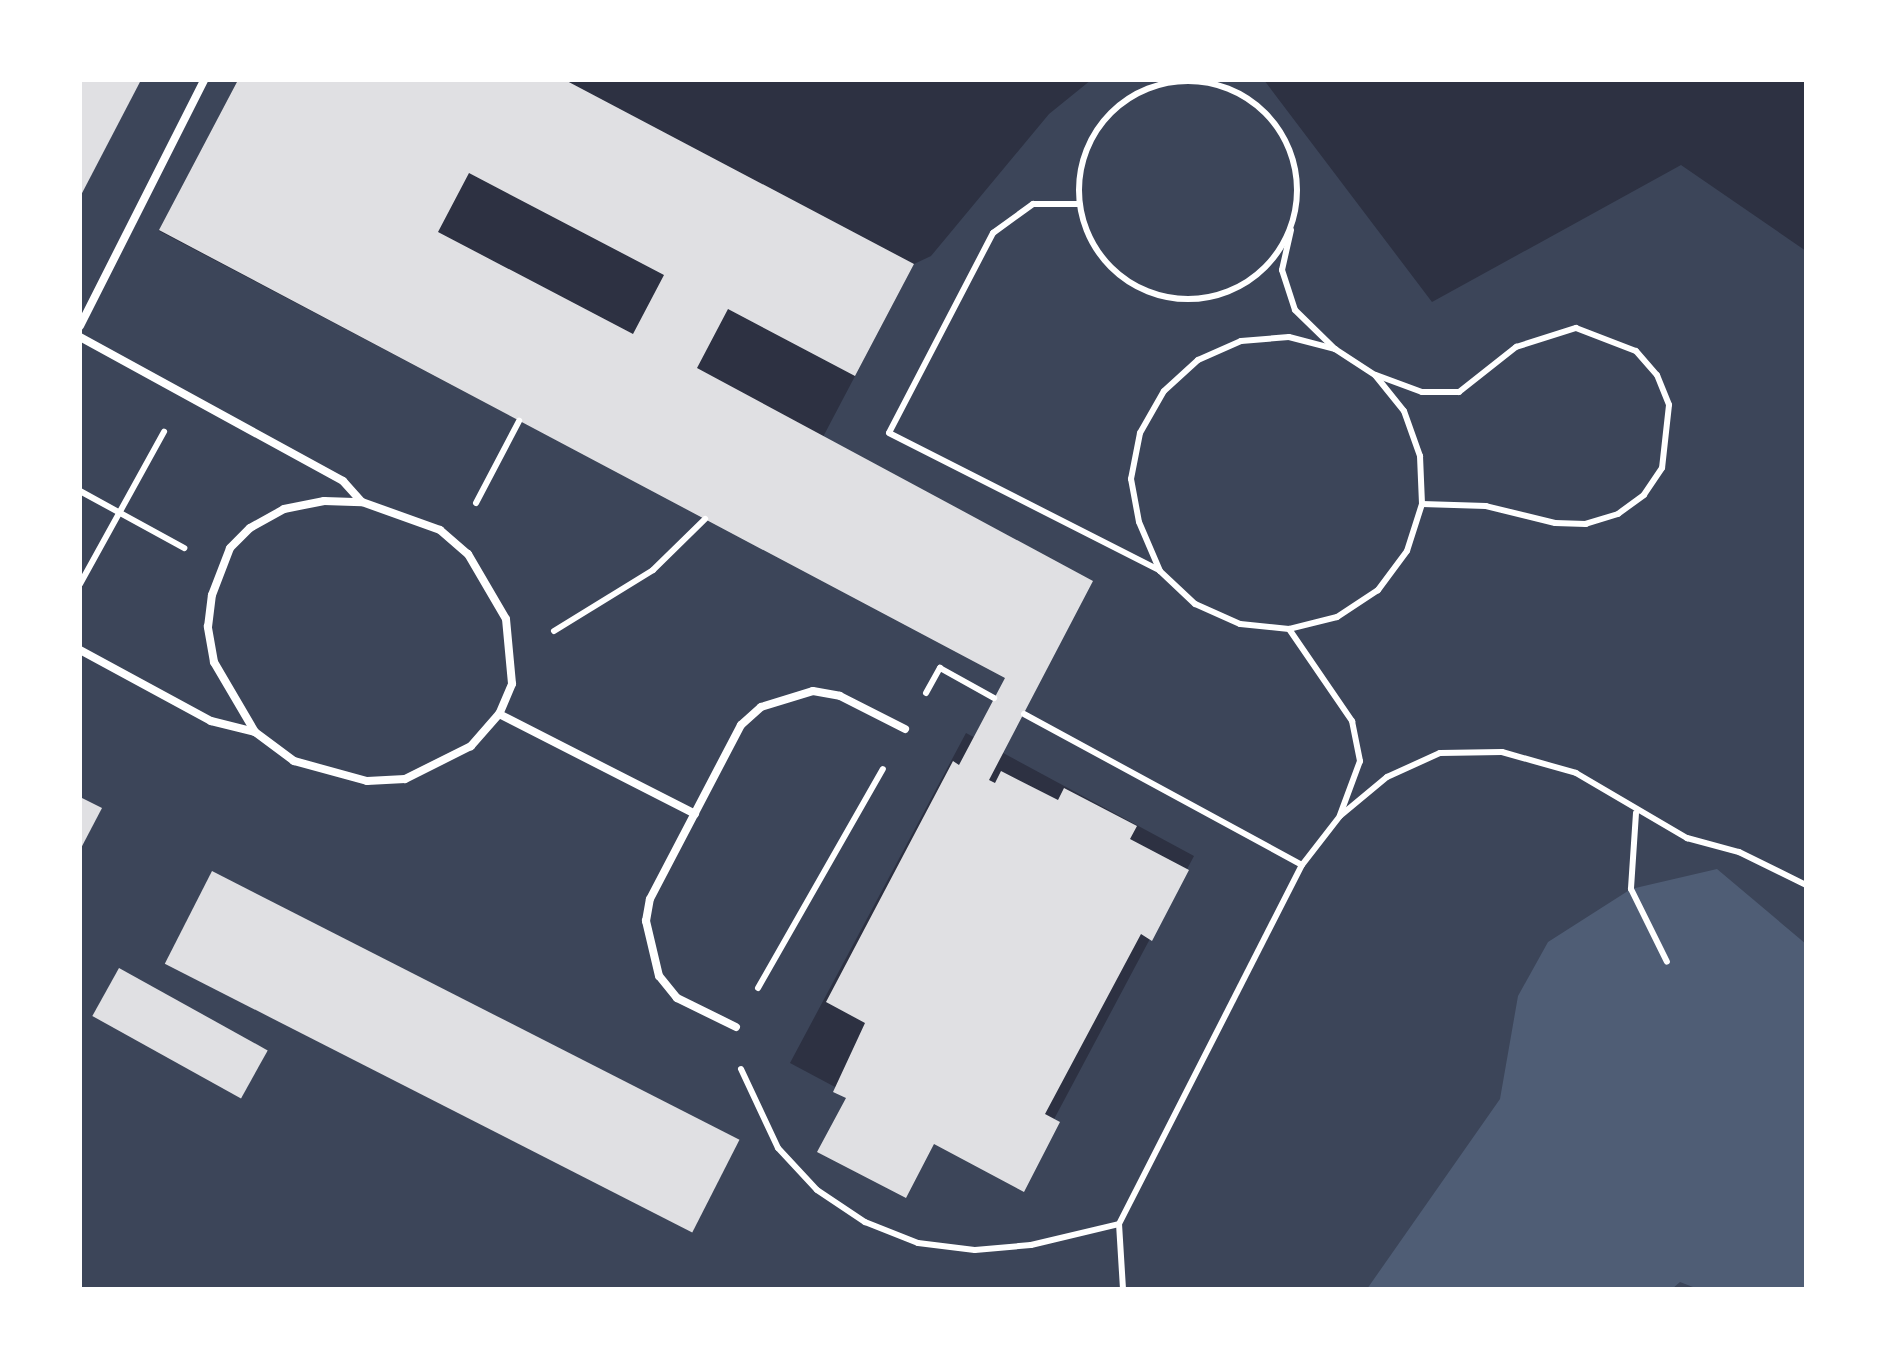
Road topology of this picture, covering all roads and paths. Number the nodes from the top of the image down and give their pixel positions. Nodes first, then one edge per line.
1 (204, 80) edge
2 (1080, 204) junction
3 (1291, 230) junction
4 (80, 326) edge
5 (80, 337) edge
6 (1334, 349) junction
7 (1374, 374) junction
8 (185, 394) junction
9 (520, 422) dead end
10 (80, 491) edge
11 (362, 502) junction
12 (1422, 504) junction
13 (119, 513) junction
14 (706, 520) dead end
15 (454, 544) junction
16 (220, 568) junction
17 (1160, 570) junction
18 (80, 584) edge
19 (1289, 629) junction
20 (510, 646) junction
21 (80, 650) edge
22 (994, 698) dead end
23 (500, 714) junction
24 (1024, 714) dead end
25 (905, 729) junction
26 (255, 732) junction
27 (1636, 813) junction
28 (695, 814) junction
29 (1340, 816) junction
30 (1302, 865) junction
31 (1806, 885) edge
32 (1667, 962) dead end
33 (736, 1027) junction
34 (1119, 1224) junction
35 (1123, 1289) edge

1 - 4 lane
2 - 3 path
2 - 3 path
2 - 17 path
3 - 6 path
5 - 8 lane
6 - 7 path
6 - 17 path
7 - 12 path
7 - 12 path
8 - 11 lane
8 - 13 path
9 - 15 path
10 - 13 path
11 - 15 lane
11 - 16 lane
12 - 19 path
13 - 16 path
13 - 18 path
14 - 20 path
15 - 20 lane
16 - 26 lane
17 - 19 path
19 - 29 path
20 - 23 lane
21 - 26 lane
22 - 25 path
23 - 26 lane
23 - 28 lane
24 - 30 path
25 - 28 lane
25 - 33 path
27 - 29 path
27 - 31 path
27 - 32 path
28 - 33 lane
29 - 30 path
30 - 34 path
33 - 34 path
34 - 35 path

